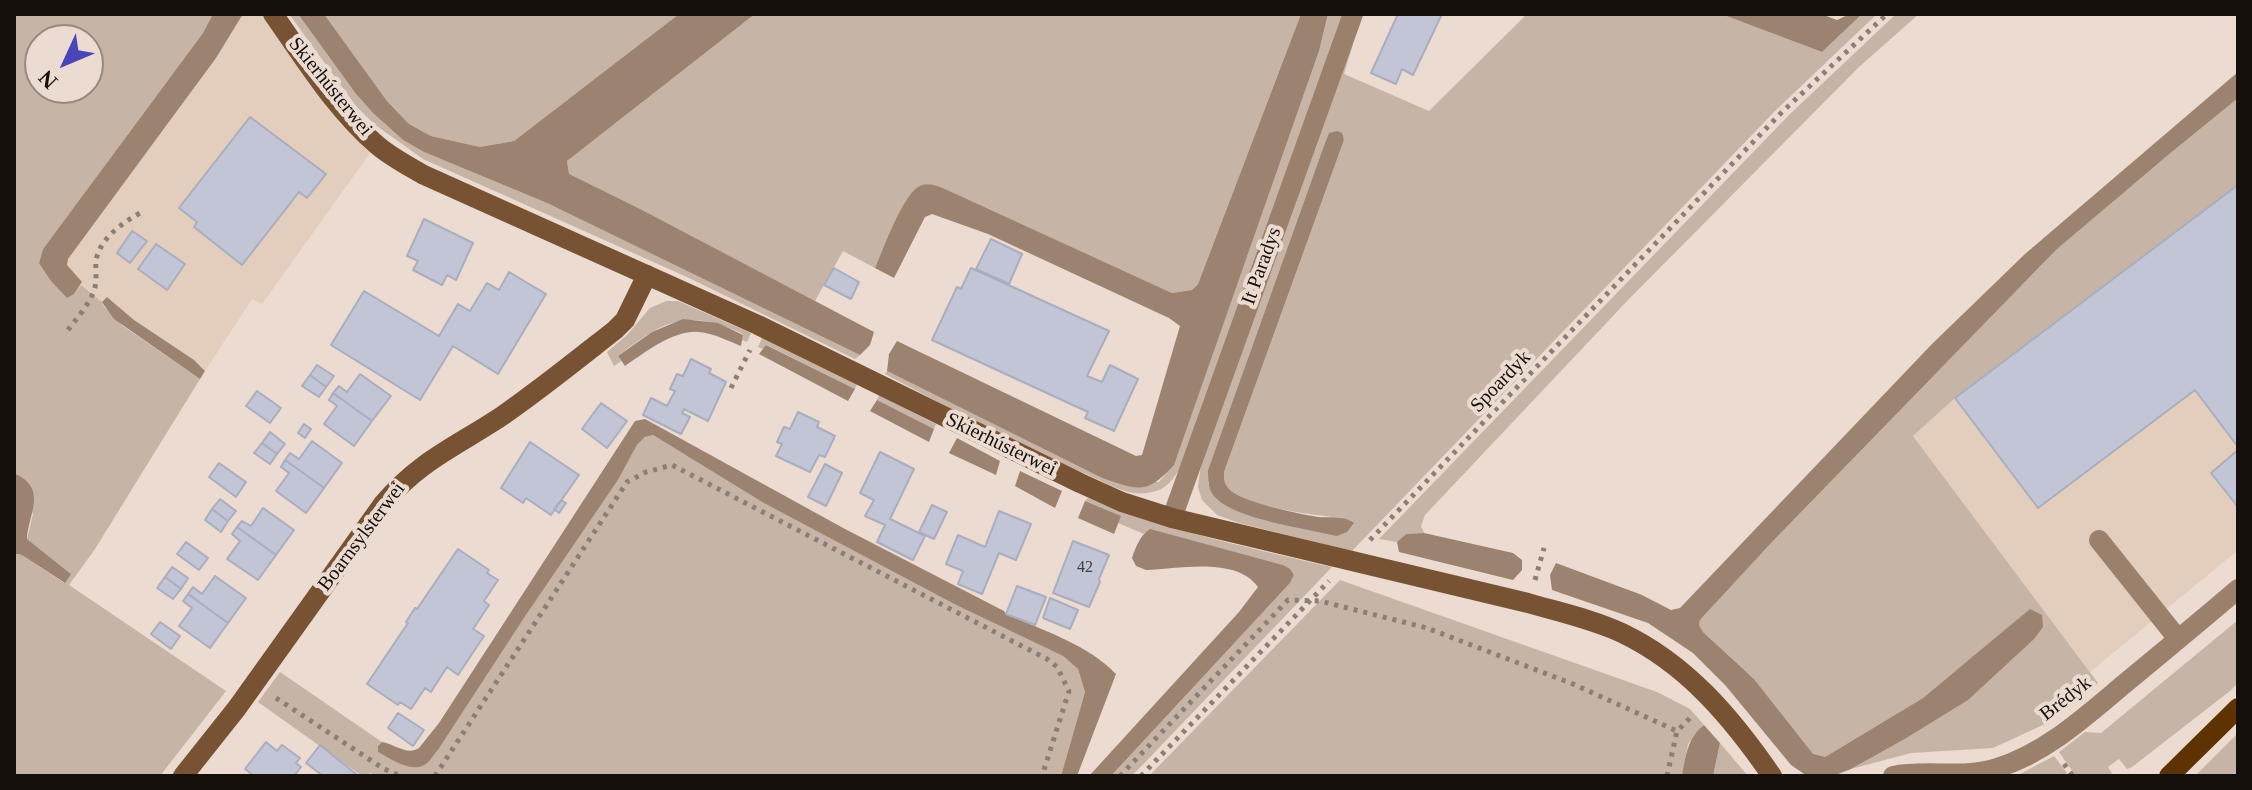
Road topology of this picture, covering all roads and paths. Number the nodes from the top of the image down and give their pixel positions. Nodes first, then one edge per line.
1 (273, 14) edge
2 (1353, 14) edge
3 (1887, 14) edge
4 (144, 211) dead end
5 (647, 275) junction
6 (761, 326) junction
7 (68, 330) dead end
8 (731, 388) dead end
9 (1172, 518) junction
10 (2099, 540) dead end
11 (1350, 560) junction
12 (2238, 589) edge
13 (1309, 601) junction
14 (2178, 639) junction
15 (255, 684) junction
16 (1711, 698) junction
17 (2238, 708) edge
18 (1677, 731) junction
19 (183, 776) edge
20 (400, 776) edge
21 (435, 776) edge
22 (1042, 776) edge
23 (1120, 776) edge
24 (1141, 776) edge
25 (1667, 776) edge
26 (1772, 776) edge
27 (1893, 776) edge
28 (2169, 776) edge

1 - 5 street, Skierhústerwei
2 - 9 street, It Paradys
3 - 11 path, Spoardyk
4 - 7 path
5 - 6 street, Skierhústerwei
5 - 15 street, Boarnsylsterwei
6 - 8 path
6 - 9 street, Skierhústerwei
9 - 11 street, Skierhústerwei
10 - 14 street
11 - 13 path, Spoardyk
11 - 16 street, Skierhústerwei
12 - 14 street, Brédyk
13 - 18 path
13 - 23 path
13 - 24 path, Spoardyk
14 - 27 street, Brédyk
15 - 19 street, Boarnsylsterwei
15 - 20 path
16 - 18 path
16 - 26 street, Skierhústerwei
17 - 28 main road
18 - 25 path
21 - 22 path

